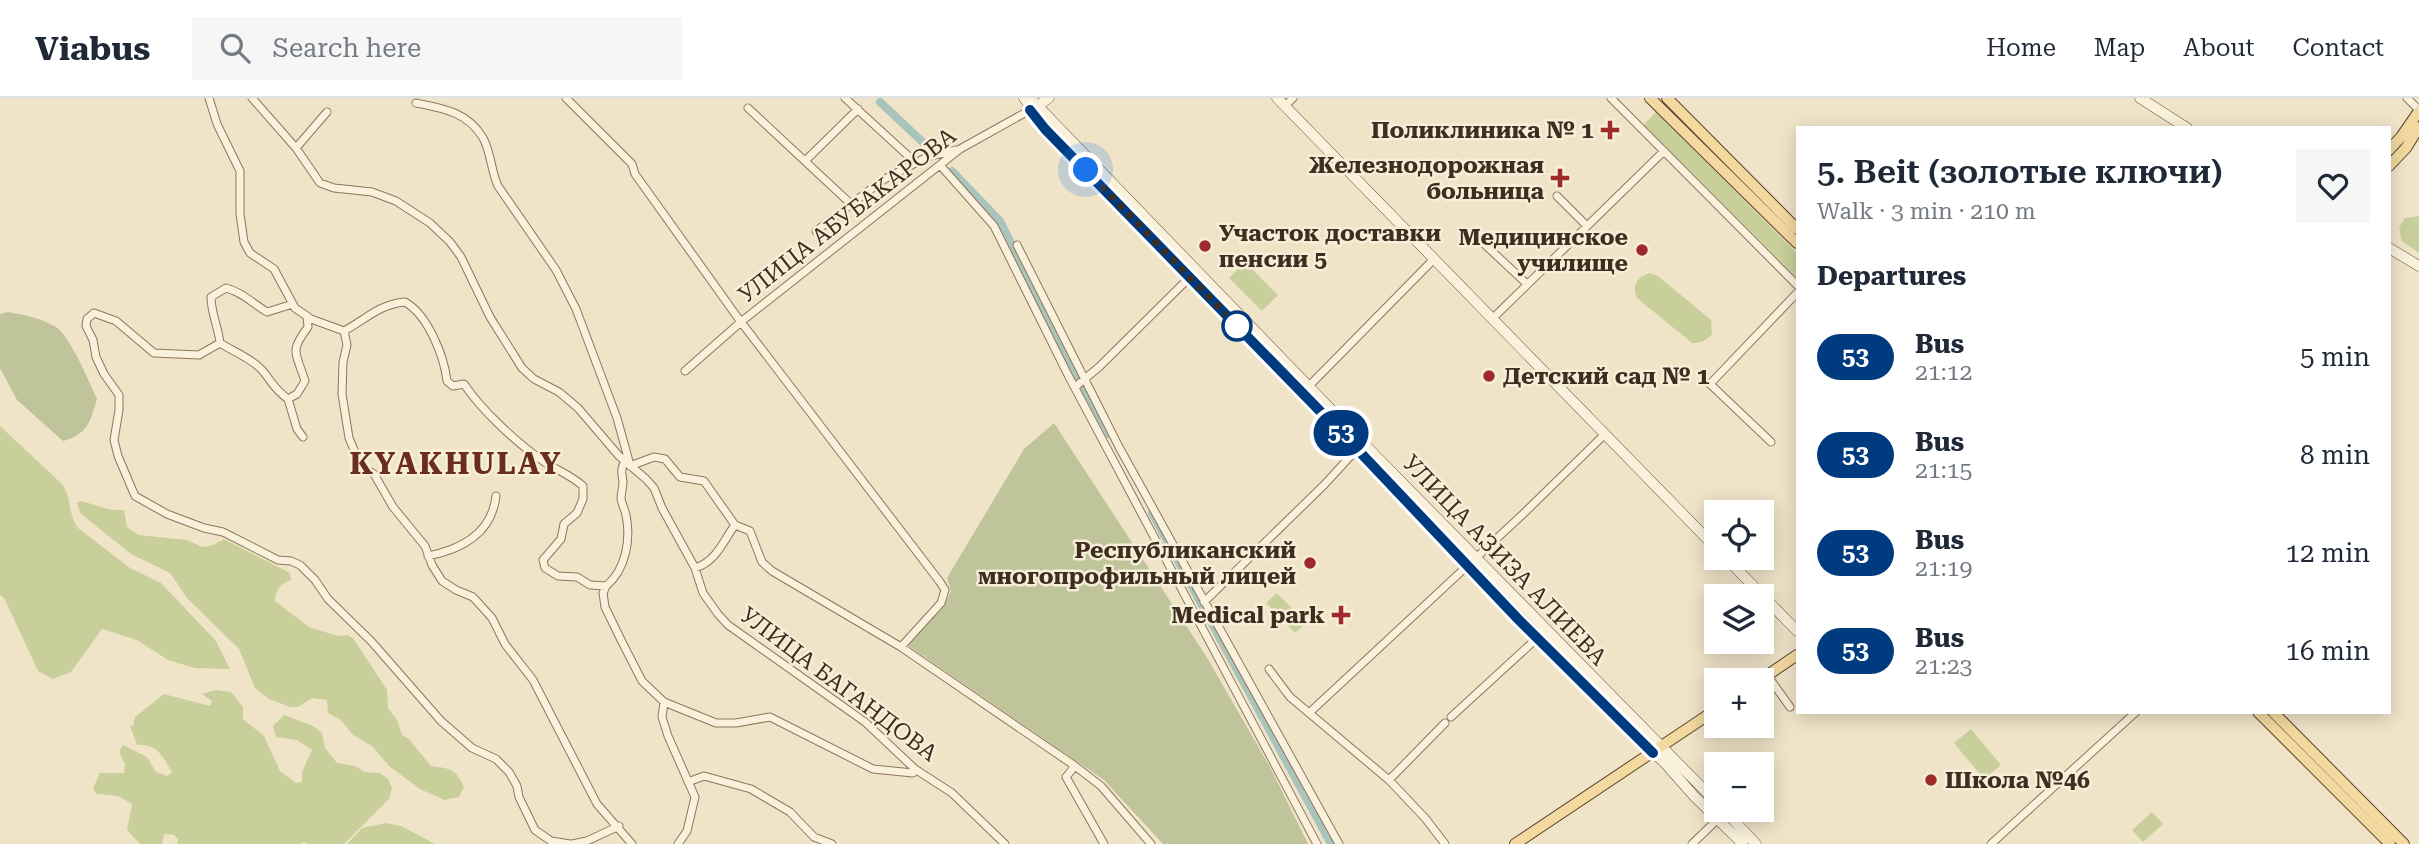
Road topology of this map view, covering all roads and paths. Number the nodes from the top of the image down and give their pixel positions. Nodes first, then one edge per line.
1 (209, 98) edge
2 (252, 98) edge
3 (566, 98) edge
4 (845, 98) edge
5 (1024, 98) edge
6 (1049, 98) edge
7 (1293, 98) edge
8 (1611, 98) edge
9 (1650, 98) edge
10 (1667, 98) edge
11 (2140, 98) edge
12 (2407, 98) edge
13 (1281, 102) edge
14 (416, 103) dead end
15 (1033, 104) edge
16 (748, 108) dead end
17 (858, 109) junction
18 (2419, 111) edge
19 (327, 112) dead end
20 (2184, 126) edge
21 (2419, 127) edge
22 (296, 148) junction
23 (2391, 148) edge
24 (960, 149) junction
25 (1664, 151) junction
26 (805, 161) junction
27 (916, 163) junction
28 (2391, 164) edge
29 (940, 165) junction
30 (1557, 196) dead end
31 (852, 205) junction
32 (1587, 226) junction
33 (1796, 228) edge
34 (816, 231) dead end
35 (1480, 240) dead end
36 (1796, 242) edge
37 (1017, 245) dead end
38 (2391, 249) edge
39 (1434, 259) junction
40 (2419, 266) edge
41 (1190, 277) junction
42 (1528, 284) junction
43 (1796, 284) edge
44 (1796, 294) edge
45 (293, 304) junction
46 (307, 316) junction
47 (1492, 318) junction
48 (742, 321) junction
49 (344, 331) junction
50 (220, 343) junction
51 (685, 371) dead end
52 (1085, 379) junction
53 (1075, 387) junction
54 (1305, 390) junction
55 (288, 399) junction
56 (1605, 434) junction
57 (303, 437) dead end
58 (1771, 442) dead end
59 (1357, 449) junction
60 (627, 464) junction
61 (496, 496) dead end
62 (735, 525) junction
63 (1704, 536) edge
64 (428, 556) junction
65 (1477, 558) junction
66 (1468, 566) junction
67 (695, 568) junction
68 (1738, 570) edge
69 (606, 586) junction
70 (1198, 590) junction
71 (1185, 596) junction
72 (1204, 602) junction
73 (1546, 629) junction
74 (1796, 630) edge
75 (1537, 638) junction
76 (901, 647) junction
77 (1796, 656) edge
78 (1269, 669) dead end
79 (1774, 671) edge
80 (1774, 690) edge
81 (664, 702) junction
82 (1790, 707) dead end
83 (1309, 713) junction
84 (2134, 714) edge
85 (2260, 714) edge
86 (2275, 714) edge
87 (1704, 718) edge
88 (1658, 749) junction
89 (1075, 766) junction
90 (915, 769) junction
91 (1389, 780) junction
92 (688, 782) junction
93 (1704, 791) edge
94 (1704, 795) edge
95 (2364, 809) junction
96 (1713, 822) edge
97 (1728, 822) edge
98 (1732, 822) edge
99 (619, 826) junction
100 (571, 844) edge
101 (632, 844) edge
102 (679, 844) edge
103 (832, 844) edge
104 (1005, 844) edge
105 (1104, 844) edge
106 (1151, 844) edge
107 (1317, 844) edge
108 (1339, 844) edge
109 (1445, 844) edge
110 (1515, 844) edge
111 (1692, 844) edge
112 (1743, 844) edge
113 (1756, 844) edge
114 (1992, 844) edge
115 (2390, 844) edge
116 (2404, 844) edge

1 - 45 street
2 - 22 street, УЛИЦА БАГАНДОВА
3 - 48 street
4 - 17 street
5 - 15 main road
6 - 15 main road, УЛИЦА АБУБАКАРОВА
7 - 13 street
8 - 25 street
9 - 36 main road
10 - 33 main road
11 - 20 main road
12 - 18 street
13 - 39 main road
14 - 60 street
15 - 24 street, УЛИЦА АБУБАКАРОВА
15 - 41 main road, УЛИЦА АЗИЗА АЛИЕВА
15 - 54 main road, УЛИЦА АЗИЗА АЛИЕВА
16 - 26 street
17 - 26 street
17 - 27 street
18 - 23 main road
19 - 22 street
21 - 28 main road
22 - 60 street, УЛИЦА БАГАНДОВА
24 - 27 street
24 - 29 street, УЛИЦА АБУБАКАРОВА
25 - 32 street
25 - 43 street
26 - 31 street
27 - 31 street
29 - 48 street, УЛИЦА АБУБАКАРОВА
29 - 53 street
30 - 32 street
31 - 34 street
32 - 42 street
35 - 42 street
37 - 52 street
38 - 40 main road
39 - 47 main road
39 - 54 street
41 - 52 street
41 - 54 main road, УЛИЦА АЗИЗА АЛИЕВА
42 - 47 street
44 - 58 street
45 - 46 street
45 - 50 street
46 - 49 street
46 - 55 street
47 - 56 main road
48 - 51 street, УЛИЦА АБУБАКАРОВА
48 - 76 street
49 - 64 street
49 - 69 street
50 - 55 street
50 - 100 street
52 - 53 street
52 - 70 street
53 - 71 street
54 - 59 main road, УЛИЦА АЗИЗА АЛИЕВА
54 - 65 main road, УЛИЦА АЗИЗА АЛИЕВА
55 - 57 street
56 - 63 main road
56 - 65 street
59 - 66 main road, УЛИЦА АЗИЗА АЛИЕВА
59 - 72 street
60 - 62 street
60 - 67 street, УЛИЦА БАГАНДОВА
60 - 69 street
61 - 64 street
62 - 67 street
62 - 76 street
64 - 99 street
65 - 66 street
65 - 73 main road, УЛИЦА АЗИЗА АЛИЕВА
66 - 75 main road, УЛИЦА АЗИЗА АЛИЕВА
66 - 83 street
67 - 90 street, УЛИЦА БАГАНДОВА
68 - 74 main road
69 - 81 street
70 - 71 street
70 - 72 street
71 - 107 street
72 - 108 street
73 - 75 street
73 - 88 main road, УЛИЦА АЗИЗА АЛИЕВА
75 - 88 main road, УЛИЦА АЗИЗА АЛИЕВА
75 - 91 street
76 - 89 street
77 - 79 main road
78 - 83 street
80 - 82 street
81 - 90 street
81 - 92 street
83 - 91 street
84 - 114 street
85 - 95 main road
86 - 95 main road
87 - 88 main road
88 - 93 main road
88 - 94 main road
88 - 110 main road
89 - 105 street
89 - 106 street
90 - 104 street, УЛИЦА БАГАНДОВА
91 - 109 street
92 - 102 street
92 - 103 street
95 - 115 main road
95 - 116 main road
96 - 111 street
97 - 112 main road
98 - 113 main road
99 - 100 street
99 - 101 street

